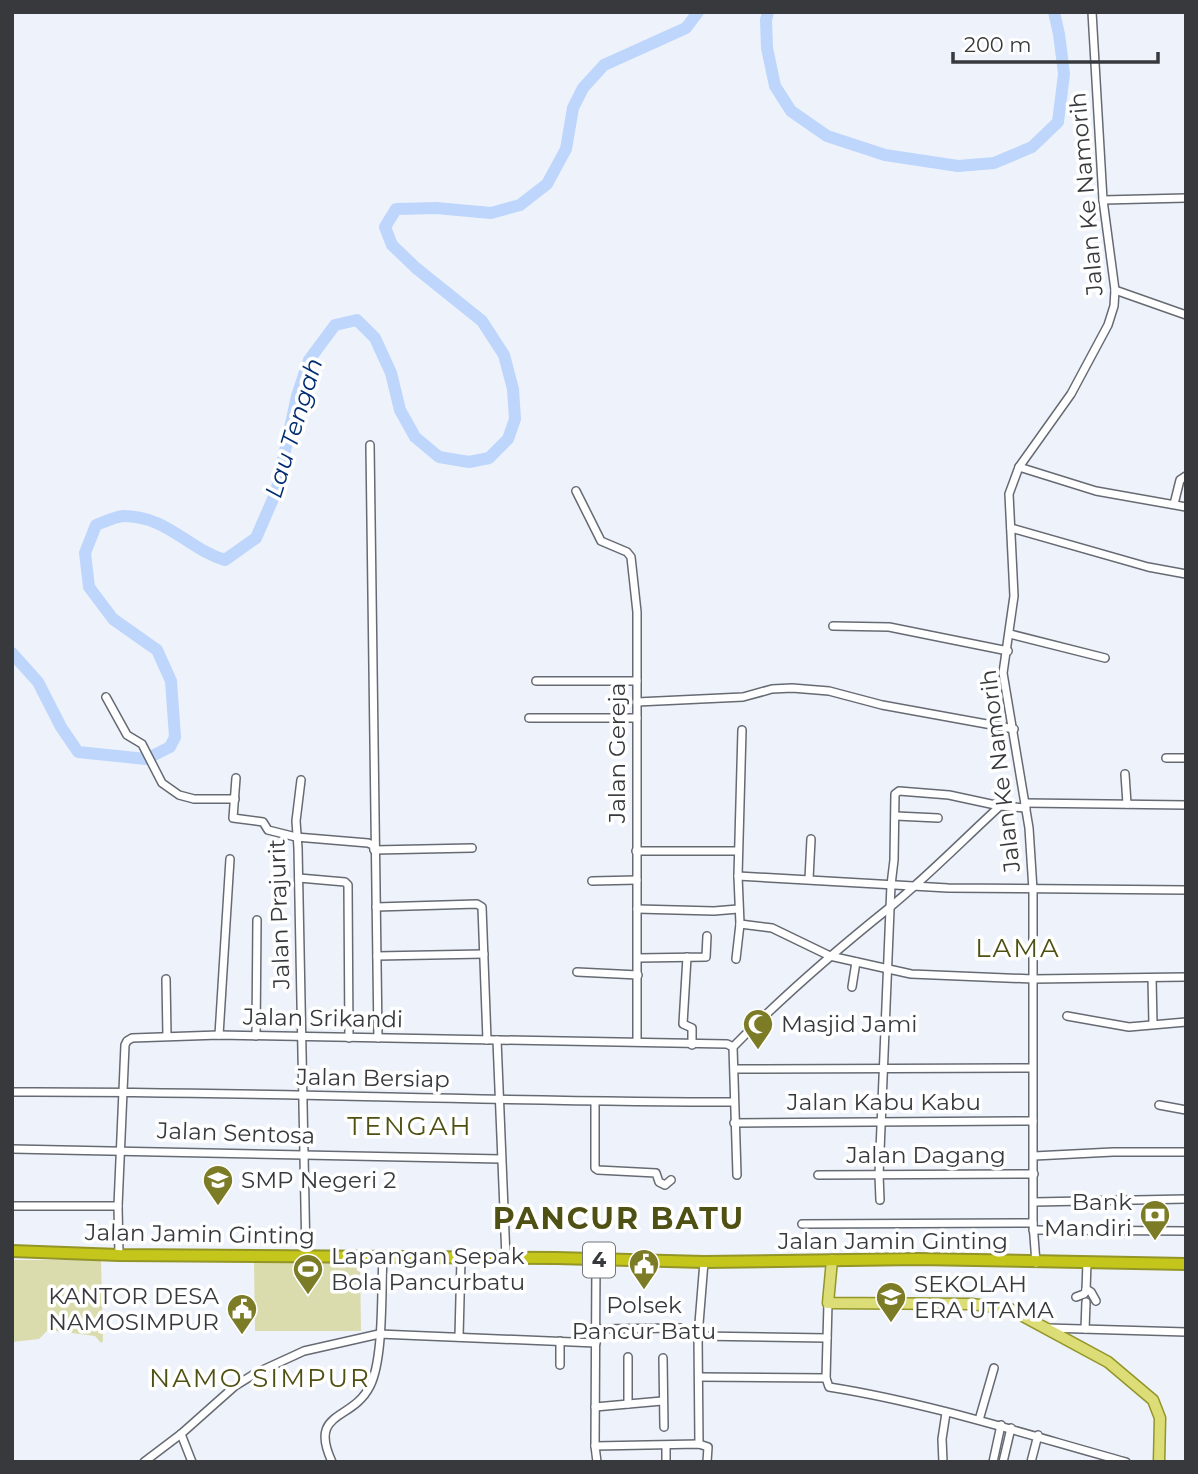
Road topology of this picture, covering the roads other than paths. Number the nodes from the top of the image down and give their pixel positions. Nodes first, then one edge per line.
1 (1092, 12) edge
2 (1186, 198) edge
3 (1103, 200) junction
4 (1115, 290) junction
5 (1186, 315) edge
6 (370, 445) dead end
7 (1018, 467) junction
8 (1186, 476) edge
9 (576, 491) dead end
10 (1174, 504) junction
11 (1186, 507) edge
12 (1012, 528) junction
13 (1186, 574) edge
14 (833, 626) dead end
15 (1010, 634) junction
16 (1008, 651) junction
17 (1105, 658) dead end
18 (536, 681) dead end
19 (637, 681) junction
20 (106, 697) dead end
21 (637, 702) junction
22 (529, 718) dead end
23 (637, 718) junction
24 (1014, 729) junction
25 (742, 730) dead end
26 (1166, 758) dead end
27 (1186, 758) edge
28 (1125, 774) dead end
29 (236, 778) dead end
30 (301, 780) dead end
31 (235, 799) junction
32 (1127, 804) junction
33 (1026, 805) junction
34 (1186, 805) edge
35 (1000, 806) junction
36 (896, 816) junction
37 (938, 818) dead end
38 (296, 837) junction
39 (811, 839) dead end
40 (472, 848) dead end
41 (374, 850) junction
42 (636, 851) junction
43 (738, 851) junction
44 (230, 859) dead end
45 (737, 876) junction
46 (299, 878) junction
47 (808, 879) junction
48 (637, 880) junction
49 (592, 881) dead end
50 (891, 885) junction
51 (912, 886) junction
52 (1033, 890) junction
53 (1186, 890) edge
54 (376, 907) junction
55 (890, 907) junction
56 (637, 909) junction
57 (738, 909) junction
58 (257, 920) dead end
59 (740, 924) junction
60 (707, 936) dead end
61 (484, 954) junction
62 (377, 956) junction
63 (830, 956) junction
64 (687, 957) junction
65 (638, 958) junction
66 (736, 959) dead end
67 (856, 962) junction
68 (887, 969) junction
69 (577, 972) dead end
70 (638, 975) junction
71 (1186, 977) edge
72 (1152, 978) junction
73 (166, 979) dead end
74 (1033, 979) junction
75 (852, 987) dead end
76 (1067, 1016) dead end
77 (1186, 1022) edge
78 (1153, 1024) junction
79 (219, 1035) junction
80 (167, 1036) junction
81 (256, 1036) junction
82 (301, 1038) junction
83 (349, 1038) junction
84 (378, 1038) junction
85 (487, 1040) junction
86 (497, 1040) junction
87 (637, 1041) junction
88 (692, 1045) junction
89 (733, 1047) junction
90 (883, 1067) junction
91 (1032, 1068) junction
92 (735, 1069) junction
93 (12, 1092) edge
94 (124, 1092) junction
95 (303, 1097) junction
96 (499, 1099) junction
97 (595, 1102) junction
98 (734, 1102) junction
99 (1159, 1105) dead end
100 (1186, 1110) edge
101 (882, 1121) junction
102 (1033, 1121) junction
103 (734, 1123) junction
104 (12, 1149) edge
105 (122, 1149) junction
106 (1186, 1152) edge
107 (303, 1154) junction
108 (1034, 1156) junction
109 (501, 1159) junction
110 (1034, 1174) junction
111 (737, 1175) dead end
112 (818, 1175) dead end
113 (879, 1175) junction
114 (671, 1180) dead end
115 (1186, 1199) edge
116 (880, 1200) dead end
117 (1034, 1202) junction
118 (12, 1206) edge
119 (118, 1206) junction
120 (802, 1224) dead end
121 (1033, 1227) junction
122 (1186, 1231) edge
123 (12, 1251) edge
124 (119, 1255) junction
125 (306, 1257) junction
126 (383, 1257) junction
127 (506, 1258) junction
128 (461, 1259) junction
129 (832, 1260) junction
130 (596, 1261) junction
131 (704, 1262) junction
132 (1087, 1262) junction
133 (1036, 1263) junction
134 (1186, 1264) edge
135 (1086, 1289) junction
136 (1076, 1297) dead end
137 (1096, 1301) dead end
138 (1086, 1302) dead end
139 (828, 1303) junction
140 (680, 1328) dead end
141 (1046, 1328) junction
142 (597, 1329) junction
143 (1085, 1329) junction
144 (1186, 1332) edge
145 (379, 1334) junction
146 (698, 1336) junction
147 (458, 1337) junction
148 (827, 1338) junction
149 (560, 1341) junction
150 (596, 1343) junction
151 (628, 1357) dead end
152 (663, 1358) dead end
153 (560, 1364) dead end
154 (994, 1368) dead end
155 (699, 1377) junction
156 (826, 1378) junction
157 (662, 1401) junction
158 (628, 1404) junction
159 (595, 1407) junction
160 (946, 1413) junction
161 (979, 1420) junction
162 (1001, 1425) junction
163 (664, 1427) dead end
164 (1012, 1428) junction
165 (181, 1434) junction
166 (1038, 1435) junction
167 (699, 1444) junction
168 (595, 1446) junction
169 (666, 1446) junction
170 (1124, 1461) edge
171 (144, 1462) edge
172 (192, 1462) edge
173 (332, 1462) edge
174 (597, 1462) edge
175 (666, 1462) edge
176 (707, 1462) edge
177 (943, 1462) edge
178 (993, 1462) edge
179 (1003, 1462) edge
180 (1031, 1462) edge
181 (1159, 1462) edge

1 - 3 street, Jalan Ke Namorih
2 - 3 street
3 - 4 street, Jalan Ke Namorih
4 - 5 street
4 - 7 street, Jalan Ke Namorih
6 - 41 street
7 - 10 street
7 - 12 street, Jalan Ke Namorih
8 - 10 street
9 - 19 street, Jalan Gereja
10 - 11 street
12 - 13 street
12 - 15 street, Jalan Ke Namorih
14 - 16 street
15 - 16 street, Jalan Ke Namorih
15 - 17 street
16 - 24 street, Jalan Ke Namorih
18 - 19 street
19 - 21 street, Jalan Gereja
20 - 31 street
21 - 23 street, Jalan Gereja
21 - 24 street
22 - 23 street
23 - 42 street, Jalan Gereja
24 - 33 street, Jalan Ke Namorih
25 - 43 street
26 - 27 street
28 - 32 street
29 - 31 street
30 - 38 street, Jalan Prajurit
31 - 38 street
32 - 33 street
32 - 34 street
33 - 35 street
33 - 52 street, Jalan Ke Namorih
35 - 36 street
35 - 51 street
36 - 37 street
36 - 50 street
38 - 41 street
38 - 46 street, Jalan Prajurit
39 - 47 street
40 - 41 street
41 - 54 street
42 - 43 street
42 - 48 street, Jalan Gereja
43 - 45 street
44 - 79 street
45 - 47 street
45 - 57 street
46 - 82 street, Jalan Prajurit
46 - 83 street
47 - 50 street
48 - 49 street
48 - 56 street, Jalan Gereja
50 - 51 street
50 - 55 street
51 - 52 street
51 - 55 street
52 - 53 street
52 - 74 street, Jalan Ke Namorih
54 - 61 street
54 - 62 street
55 - 63 street
55 - 68 street
56 - 57 street
56 - 65 street, Jalan Gereja
57 - 59 street
58 - 81 street
59 - 63 street
59 - 66 street
60 - 64 street
61 - 62 street
61 - 85 street
62 - 84 street
63 - 67 street
63 - 89 street
64 - 65 street
64 - 88 street
65 - 70 street, Jalan Gereja
67 - 68 street
67 - 75 street
68 - 74 street
68 - 90 street
69 - 70 street
70 - 87 street, Jalan Gereja
71 - 72 street
72 - 74 street
72 - 78 street
73 - 80 street
74 - 91 street, Jalan Ke Namorih
76 - 78 street
77 - 78 street
79 - 80 street, Jalan Srikandi
79 - 81 street, Jalan Srikandi
80 - 94 street, Jalan Srikandi
81 - 82 street, Jalan Srikandi
82 - 83 street, Jalan Srikandi
82 - 95 street, Jalan Prajurit
83 - 84 street, Jalan Srikandi
84 - 85 street, Jalan Srikandi
85 - 86 street, Jalan Srikandi
86 - 87 street, Jalan Srikandi
86 - 96 street
87 - 88 street, Jalan Srikandi
88 - 89 street, Jalan Srikandi
89 - 92 street
90 - 91 street
90 - 92 street
90 - 101 street
91 - 102 street, Jalan Ke Namorih
92 - 98 street
93 - 94 street, Jalan Bersiap
94 - 95 street, Jalan Bersiap
94 - 105 street, Jalan Srikandi
95 - 96 street, Jalan Bersiap
95 - 107 street, Jalan Prajurit
96 - 97 street, Jalan Bersiap
96 - 109 street
97 - 98 street, Jalan Bersiap
97 - 114 street
98 - 103 street
99 - 100 street
101 - 102 street, Jalan Kabu Kabu
101 - 103 street, Jalan Kabu Kabu
101 - 113 street
102 - 108 street, Jalan Ke Namorih
103 - 111 street
104 - 105 street, Jalan Sentosa
105 - 107 street, Jalan Sentosa
105 - 119 street, Jalan Srikandi
106 - 108 street
107 - 109 street, Jalan Sentosa
107 - 125 street, Jalan Prajurit
108 - 110 street, Jalan Ke Namorih
109 - 127 street
110 - 113 street, Jalan Dagang
110 - 117 street, Jalan Ke Namorih
112 - 113 street, Jalan Dagang
113 - 116 street
115 - 117 street
117 - 121 street, Jalan Ke Namorih
118 - 119 street
119 - 124 street, Jalan Srikandi
120 - 121 street
121 - 122 street
121 - 133 street, Jalan Ke Namorih
123 - 124 highway, Jalan Jamin Ginting / 4
124 - 125 highway, Jalan Jamin Ginting / 4
125 - 126 highway, Jalan Jamin Ginting / 4
126 - 128 highway, Jalan Jamin Ginting / 4
126 - 145 street
127 - 128 highway, Jalan Jamin Ginting / 4
127 - 130 highway, Jalan Jamin Ginting / 4
128 - 147 street
129 - 131 highway, Jalan Jamin Ginting / 4
129 - 133 highway, Jalan Jamin Ginting / 4
129 - 139 main road
130 - 131 highway, Jalan Jamin Ginting / 4
130 - 142 street
131 - 146 street
132 - 133 highway, Jalan Jamin Ginting / 4
132 - 134 highway, Jalan Jamin Ginting / 4
132 - 135 street
135 - 136 street
135 - 137 street
138 - 143 street
139 - 141 main road
139 - 148 street
140 - 142 street
141 - 143 street
141 - 181 main road
142 - 150 street
143 - 144 street
145 - 147 street
145 - 165 street
145 - 173 street
146 - 148 street
146 - 155 street
147 - 149 street
148 - 156 street
149 - 150 street
149 - 153 street
150 - 159 street
151 - 158 street
152 - 157 street
154 - 161 street
155 - 156 street
155 - 167 street
156 - 160 street
157 - 158 street
157 - 163 street
158 - 159 street
159 - 168 street
160 - 161 street
160 - 177 street
161 - 162 street
162 - 164 street
162 - 178 street
164 - 166 street
164 - 179 street
165 - 171 street
165 - 172 street
166 - 170 street
166 - 180 street
167 - 169 street
167 - 176 street
168 - 169 street
168 - 174 street
169 - 175 street

